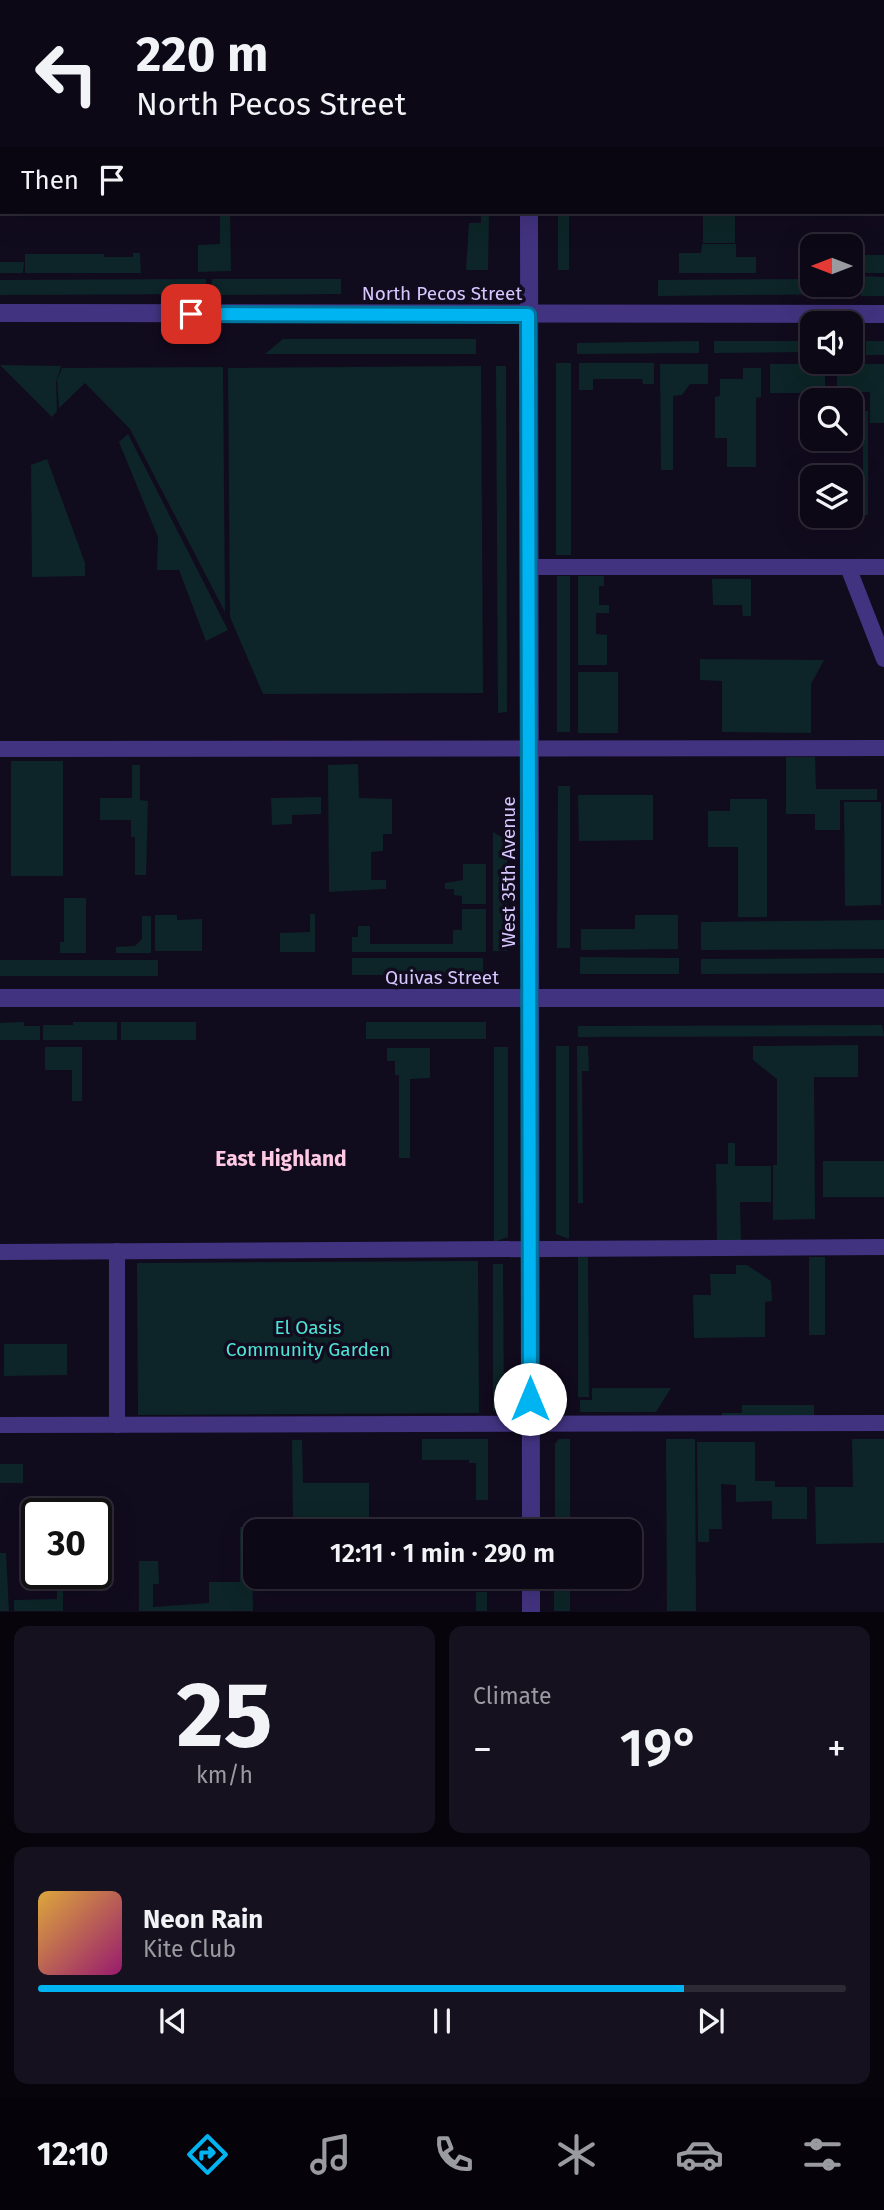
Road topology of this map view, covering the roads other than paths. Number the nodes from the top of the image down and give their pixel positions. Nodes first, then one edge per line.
1 (529, 214) edge
2 (0, 313) edge
3 (884, 314) edge
4 (528, 315) junction
5 (529, 567) junction
6 (848, 567) junction
7 (884, 567) edge
8 (884, 659) edge
9 (884, 748) edge
10 (0, 749) edge
11 (529, 749) junction
12 (0, 998) edge
13 (530, 998) junction
14 (884, 998) edge
15 (884, 1247) edge
16 (530, 1248) junction
17 (117, 1251) junction
18 (0, 1252) edge
19 (884, 1423) edge
20 (530, 1424) junction
21 (0, 1425) edge
22 (117, 1425) junction
23 (531, 1519) edge
24 (531, 1589) edge
25 (531, 1612) edge

1 - 4 street, West 35th Avenue
2 - 4 street, North Pecos Street
3 - 4 street, North Pecos Street
4 - 5 street, West 35th Avenue
5 - 6 lane
5 - 11 street, West 35th Avenue
6 - 7 lane
6 - 8 lane
9 - 11 lane
10 - 11 lane
11 - 13 street, West 35th Avenue
12 - 13 street, Quivas Street
13 - 14 street, Quivas Street
13 - 16 street, West 35th Avenue
15 - 16 lane
16 - 17 lane
16 - 20 street, West 35th Avenue
17 - 18 lane
17 - 22 lane
19 - 20 lane
20 - 22 lane
20 - 23 street, West 35th Avenue
21 - 22 lane
24 - 25 street

